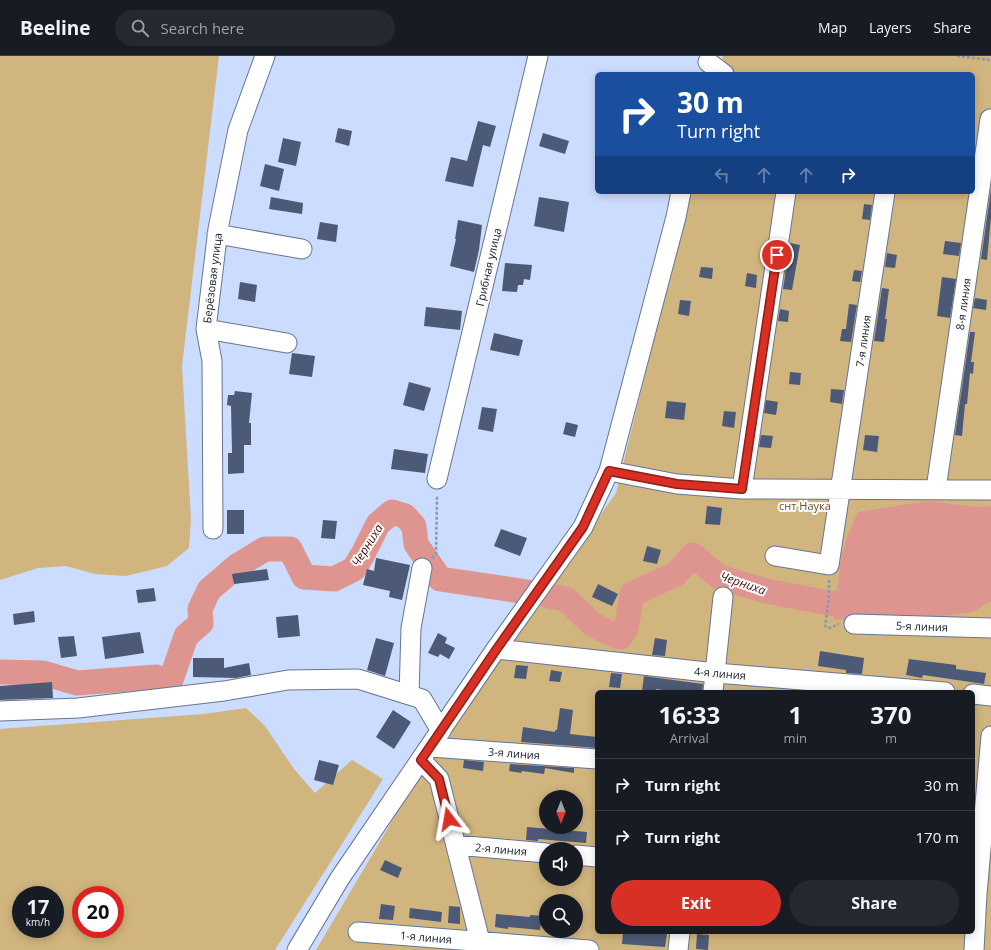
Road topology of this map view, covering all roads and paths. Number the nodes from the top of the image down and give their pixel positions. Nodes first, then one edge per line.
1 (266, 56) edge
2 (538, 56) edge
3 (957, 56) edge
4 (991, 60) edge
5 (708, 64) edge
6 (721, 72) edge
7 (984, 119) edge
8 (975, 188) edge
9 (681, 194) edge
10 (786, 194) edge
11 (885, 194) edge
12 (974, 194) edge
13 (217, 234) junction
14 (302, 249) dead end
15 (206, 329) junction
16 (288, 343) dead end
17 (609, 471) junction
18 (437, 479) joint
19 (742, 489) junction
20 (936, 489) junction
21 (840, 490) junction
22 (991, 490) edge
23 (214, 529) dead end
24 (436, 554) dead end
25 (775, 556) dead end
26 (422, 568) dead end
27 (723, 597) dead end
28 (829, 599) dead end
29 (854, 624) joint
30 (991, 628) edge
31 (496, 650) junction
32 (716, 673) junction
33 (713, 690) edge
34 (921, 690) edge
35 (975, 694) edge
36 (409, 695) junction
37 (991, 696) edge
38 (0, 711) edge
39 (441, 731) junction
40 (991, 736) edge
41 (426, 754) junction
42 (595, 760) edge
43 (983, 799) edge
44 (456, 846) junction
45 (539, 852) edge
46 (583, 856) edge
47 (595, 857) edge
48 (980, 895) edge
49 (358, 932) dead end
50 (680, 934) edge
51 (486, 944) edge
52 (297, 950) edge
53 (589, 950) edge
54 (678, 950) edge
55 (974, 950) edge

1 - 13 street, Берёзовая улица
2 - 18 street, Грибная улица
3 - 4 path
5 - 6 street
7 - 8 street, 8-я линия
9 - 17 street
10 - 19 street
11 - 21 street, 7-я линия
12 - 20 street, 8-я линия
13 - 14 street
13 - 15 street, Берёзовая улица
15 - 16 street
15 - 23 street, Берёзовая улица
17 - 19 street
17 - 31 street
18 - 24 path
19 - 21 street
20 - 21 street
20 - 22 street
21 - 25 street, 7-я линия
26 - 36 street
27 - 32 street
28 - 29 path
29 - 30 street, 5-я линия
31 - 32 street, 4-я линия
31 - 39 street
32 - 33 street
32 - 34 street, 4-я линия
35 - 37 street
36 - 38 street
36 - 39 street
39 - 41 street
40 - 43 street
41 - 42 street, 3-я линия
41 - 44 street
41 - 52 street
43 - 48 street
44 - 45 street, 2-я линия
44 - 51 street
46 - 47 street
48 - 55 street
49 - 51 street, 1-я линия
50 - 54 street
51 - 53 street, 1-я линия

